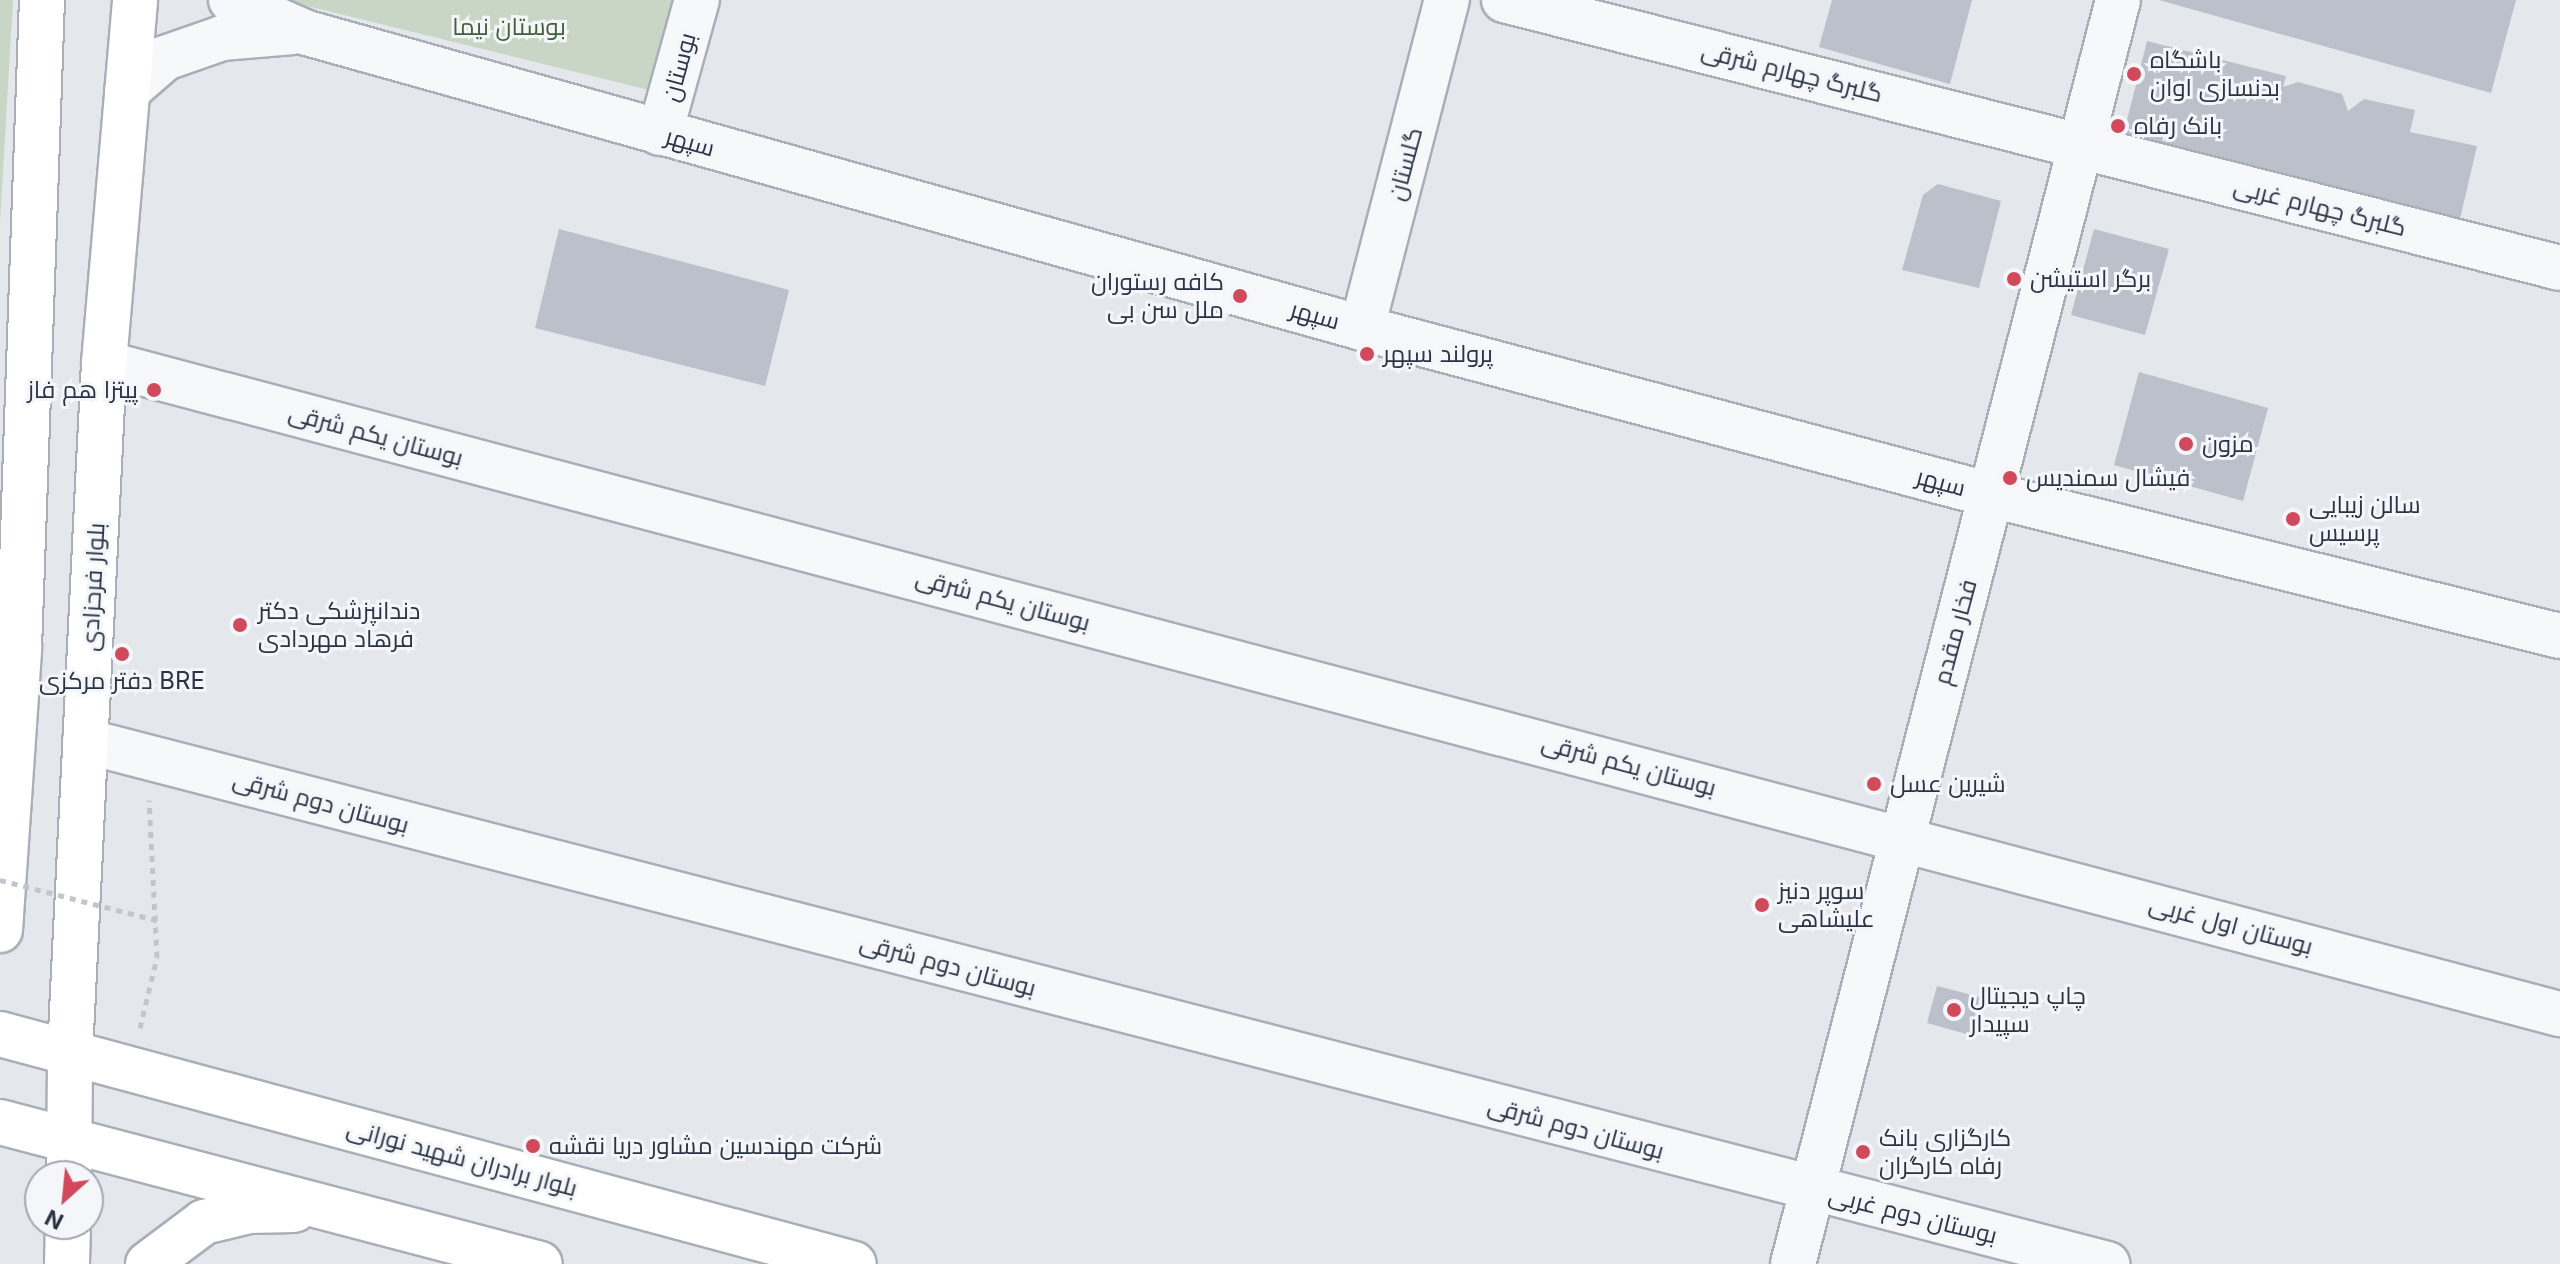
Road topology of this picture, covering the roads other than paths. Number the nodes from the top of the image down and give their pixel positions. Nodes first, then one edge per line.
1 (42, 0) edge
2 (135, 0) edge
3 (231, 0) edge
4 (697, 0) edge
5 (1447, 0) edge
6 (1504, 0) edge
7 (2118, 0) edge
8 (307, 33) junction
9 (127, 91) junction
10 (660, 133) junction
11 (2081, 145) junction
12 (2560, 268) edge
13 (1362, 328) junction
14 (104, 363) junction
15 (1991, 495) junction
16 (2560, 636) edge
17 (9, 646) edge
18 (85, 741) junction
19 (1902, 837) junction
20 (0, 930) edge
21 (2560, 1014) edge
22 (0, 1034) edge
23 (70, 1053) junction
24 (0, 1122) edge
25 (70, 1157) edge
26 (1812, 1189) junction
27 (334, 1208) junction
28 (68, 1240) edge
29 (808, 1258) edge
30 (67, 1264) edge
31 (148, 1264) edge
32 (540, 1264) edge
33 (854, 1264) edge
34 (1793, 1264) edge
35 (2107, 1264) edge

1 - 17 main road
2 - 9 main road, بلوار فرحزادی
3 - 8 street
4 - 10 street, بوستان
5 - 13 street, گلستان
6 - 11 street, گلبرگ چهارم شرقی
7 - 11 street, فخار مقدم
8 - 9 street
8 - 10 street, سپهر
9 - 14 main road, بلوار فرحزادی
10 - 13 street, سپهر
11 - 12 street, گلبرگ چهارم غربی
11 - 15 street, فخار مقدم
13 - 15 street, سپهر
14 - 18 main road, بلوار فرحزادی
14 - 19 street, بوستان یکم شرقی
15 - 16 street, سپهر
15 - 19 street, فخار مقدم
17 - 20 main road
18 - 23 main road, بلوار فرحزادی
18 - 26 street, بوستان دوم شرقی
19 - 21 street, بوستان اول غربی
19 - 26 street, فخار مقدم
22 - 23 main road, بلوار برادران شهید نورانی
23 - 25 main road, بلوار فرحزادی
23 - 29 main road, بلوار برادران شهید نورانی
24 - 25 main road
25 - 27 main road
26 - 34 street, فخار مقدم
26 - 35 street, بوستان دوم غربی
27 - 31 main road
27 - 32 main road
28 - 30 main road
29 - 33 main road, بلوار برادران شهید نورانی

